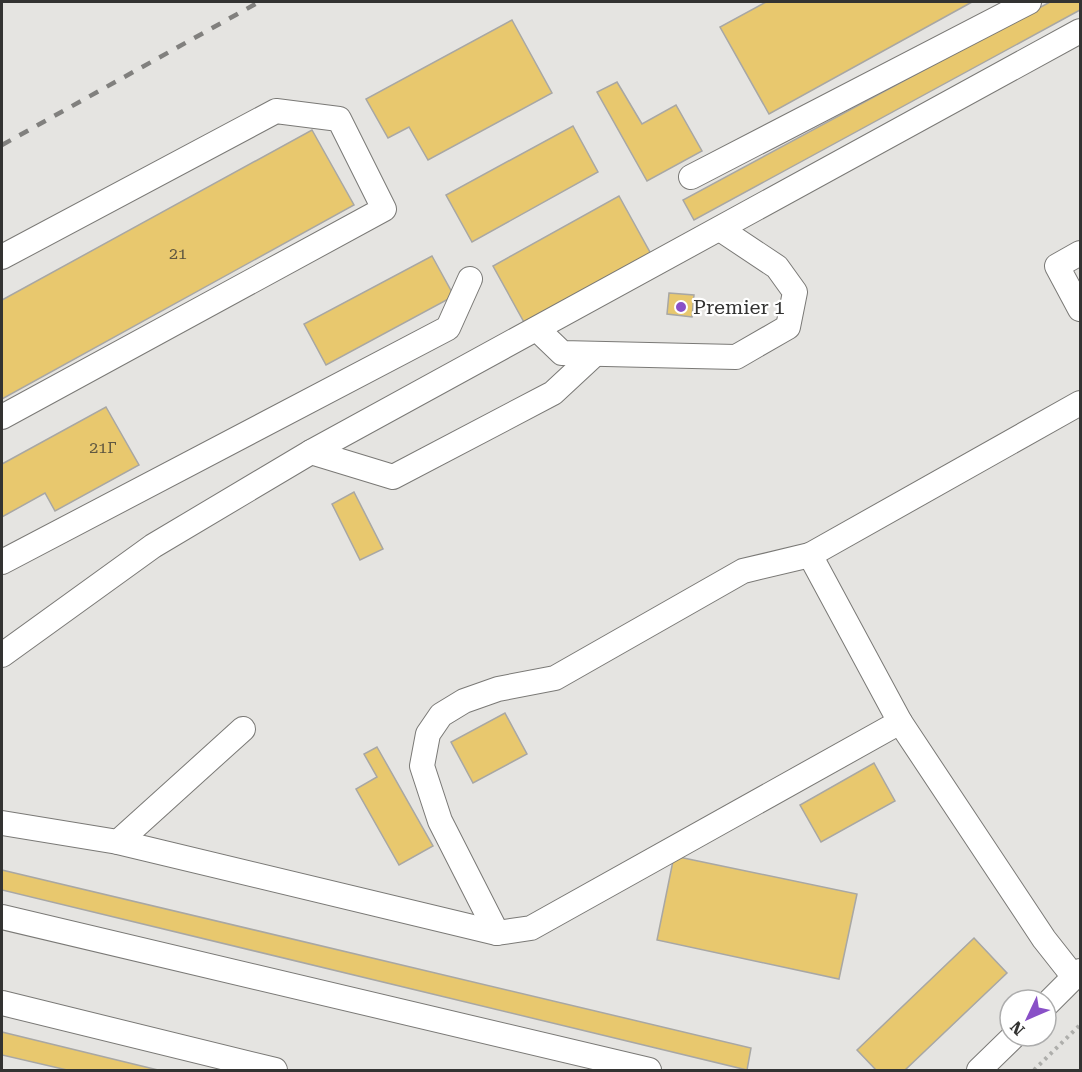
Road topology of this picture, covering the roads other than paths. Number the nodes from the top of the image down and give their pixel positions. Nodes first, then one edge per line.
1 (1029, 2) edge
2 (1080, 31) edge
3 (691, 177) dead end
4 (720, 229) junction
5 (1080, 253) edge
6 (2, 257) edge
7 (470, 279) dead end
8 (1080, 309) edge
9 (537, 329) junction
10 (595, 354) junction
11 (1080, 403) edge
12 (2, 417) edge
13 (311, 452) junction
14 (810, 555) junction
15 (2, 562) edge
16 (2, 655) edge
17 (900, 722) junction
18 (243, 729) dead end
19 (2, 823) edge
20 (118, 842) junction
21 (2, 917) edge
22 (497, 933) junction
23 (1077, 974) edge
24 (1058, 993) edge
25 (2, 1003) edge
26 (1002, 1048) edge
27 (275, 1071) edge
28 (649, 1071) edge
29 (979, 1071) edge

1 - 3 street
2 - 4 street
4 - 9 street
4 - 10 street
5 - 8 street
6 - 12 street
7 - 15 street
9 - 10 street
9 - 13 street
10 - 13 street
11 - 14 street
13 - 16 street
14 - 17 street
14 - 22 street
17 - 22 street
17 - 23 street
18 - 20 street
19 - 20 street
20 - 22 street
21 - 28 street
23 - 24 street
25 - 27 street
26 - 29 street

